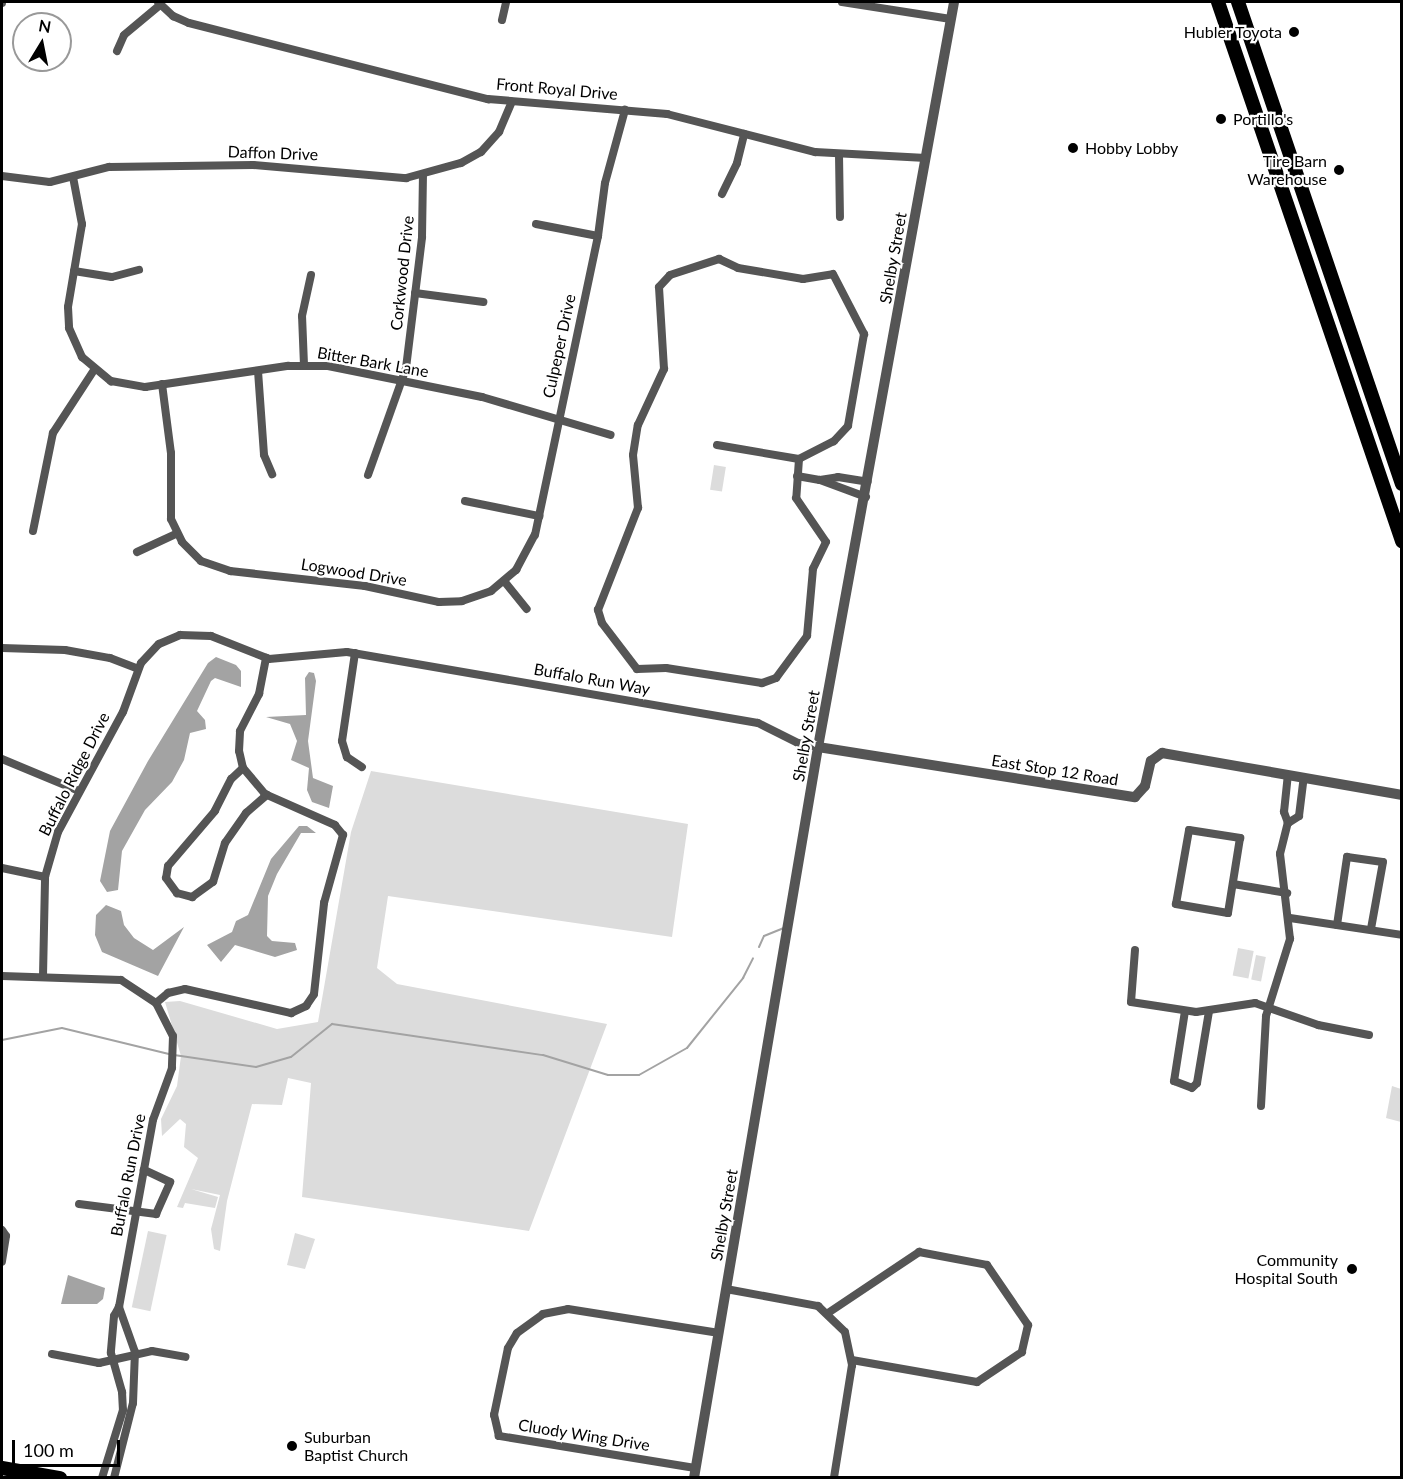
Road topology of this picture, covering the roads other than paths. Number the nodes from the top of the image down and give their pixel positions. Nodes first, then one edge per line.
1 (506, 2) edge
2 (842, 2) edge
3 (954, 2) edge
4 (1218, 2) edge
5 (1238, 2) edge
6 (159, 3) edge
7 (951, 19) junction
8 (502, 20) dead end
9 (117, 51) dead end
10 (512, 102) junction
11 (625, 110) junction
12 (744, 134) junction
13 (839, 155) junction
14 (926, 158) junction
15 (423, 175) junction
16 (2, 176) edge
17 (73, 177) junction
18 (722, 194) dead end
19 (840, 217) dead end
20 (536, 224) dead end
21 (598, 236) junction
22 (139, 270) dead end
23 (74, 271) junction
24 (311, 275) dead end
25 (415, 293) junction
26 (483, 302) dead end
27 (304, 365) junction
28 (94, 370) junction
29 (258, 371) junction
30 (403, 381) junction
31 (162, 384) junction
32 (558, 422) junction
33 (611, 435) dead end
34 (717, 445) dead end
35 (799, 459) junction
36 (272, 474) dead end
37 (368, 475) dead end
38 (796, 476) junction
39 (820, 480) junction
40 (868, 482) junction
41 (1401, 484) edge
42 (866, 497) junction
43 (465, 501) dead end
44 (539, 516) junction
45 (33, 531) dead end
46 (176, 534) junction
47 (1401, 541) edge
48 (138, 552) dead end
49 (504, 581) junction
50 (527, 609) dead end
51 (2, 648) edge
52 (355, 653) junction
53 (266, 658) junction
54 (138, 669) junction
55 (818, 747) junction
56 (2, 759) edge
57 (362, 767) dead end
58 (243, 768) junction
59 (1288, 776) junction
60 (1304, 778) junction
61 (79, 791) junction
62 (267, 795) junction
63 (1401, 795) edge
64 (1288, 823) junction
65 (2, 868) edge
66 (45, 877) junction
67 (1233, 884) junction
68 (1287, 893) junction
69 (1290, 918) junction
70 (1337, 925) junction
71 (1371, 929) junction
72 (1401, 935) edge
73 (1135, 950) dead end
74 (2, 976) edge
75 (43, 976) junction
76 (156, 1003) junction
77 (1268, 1008) junction
78 (1185, 1011) junction
79 (1209, 1011) junction
80 (1369, 1035) dead end
81 (1261, 1106) dead end
82 (144, 1170) junction
83 (79, 1204) dead end
84 (136, 1214) junction
85 (2, 1230) edge
86 (2, 1262) edge
87 (726, 1289) junction
88 (119, 1306) junction
89 (828, 1313) junction
90 (718, 1333) junction
91 (52, 1354) dead end
92 (135, 1354) junction
93 (184, 1357) dead end
94 (852, 1360) junction
95 (112, 1361) junction
96 (2, 1468) edge
97 (694, 1473) edge
98 (60, 1478) edge
99 (102, 1478) edge
100 (114, 1478) edge
101 (834, 1478) edge

1 - 8 street
2 - 7 street
3 - 7 street, Shelby Street
4 - 47 main road
5 - 41 main road
6 - 9 street
6 - 10 street, Front Royal Drive
7 - 14 street, Shelby Street
10 - 11 street, Front Royal Drive
10 - 15 street, Daffon Drive
11 - 12 street, Front Royal Drive
11 - 21 street, Culpeper Drive
12 - 13 street, Front Royal Drive
12 - 18 street
13 - 14 street, Front Royal Drive
13 - 19 street
14 - 40 street, Shelby Street
15 - 17 street, Daffon Drive
15 - 25 street, Corkwood Drive
16 - 17 street, Daffon Drive
17 - 23 street
20 - 21 street
21 - 32 street, Culpeper Drive
22 - 23 street
23 - 28 street
24 - 27 street
25 - 26 street
25 - 30 street, Corkwood Drive
27 - 29 street, Bitter Bark Lane
27 - 30 street, Bitter Bark Lane
28 - 31 street, Bitter Bark Lane
28 - 45 street
29 - 31 street, Bitter Bark Lane
29 - 36 street
30 - 32 street, Bitter Bark Lane
30 - 37 street, Corkwood Drive
31 - 46 street
32 - 33 street, Bitter Bark Lane
32 - 44 street, Culpeper Drive
34 - 35 street
35 - 38 street
35 - 38 street
38 - 39 street
39 - 40 street
39 - 42 street
40 - 42 street, Shelby Street
42 - 55 street, Shelby Street
43 - 44 street
44 - 49 street, Culpeper Drive
46 - 48 street
46 - 49 street, Logwood Drive
49 - 50 street
51 - 54 street
52 - 53 street, Buffalo Run Way
52 - 55 street, Buffalo Run Way
52 - 57 street
53 - 54 street, Buffalo Ridge Drive
53 - 58 street
54 - 61 street, Buffalo Ridge Drive
55 - 59 street, East Stop 12 Road
55 - 87 street, Shelby Street
56 - 61 street
58 - 62 street
58 - 62 street
59 - 60 street, East Stop 12 Road
59 - 64 street
60 - 63 street, East Stop 12 Road
60 - 64 street
61 - 66 street, Buffalo Ridge Drive
62 - 76 street
64 - 68 street
65 - 66 street
66 - 75 street, Buffalo Ridge Drive
67 - 67 street
67 - 68 street
68 - 69 street
69 - 70 street
69 - 77 street
70 - 71 street
70 - 71 street
71 - 72 street
73 - 78 street
74 - 75 street, Buffalo Run Drive
75 - 76 street, Buffalo Run Drive
76 - 82 street, Buffalo Run Drive
77 - 79 street
77 - 80 street
77 - 81 street
78 - 79 street
78 - 79 street
82 - 84 street, Buffalo Run Drive
82 - 84 street
83 - 84 street
84 - 88 street, Buffalo Run Drive
85 - 86 street
87 - 89 street
87 - 90 street, Shelby Street
88 - 92 street, Buffalo Run Drive
88 - 95 street, Buffalo Run Drive
89 - 94 street
89 - 94 street
90 - 97 street, Shelby Street
90 - 97 street, Cluody Wing Drive
91 - 95 street
92 - 93 street
92 - 95 street
92 - 100 street, Buffalo Run Drive
94 - 101 street
95 - 99 street, Buffalo Run Drive
96 - 98 main road

